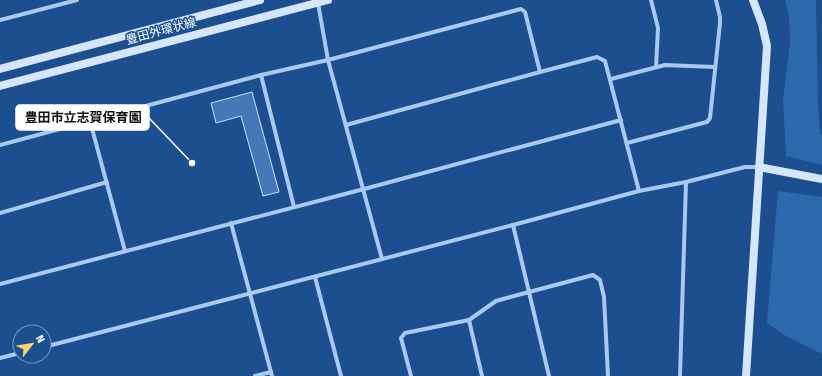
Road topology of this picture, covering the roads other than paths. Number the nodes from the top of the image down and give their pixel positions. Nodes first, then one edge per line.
1 (77, 0) edge
2 (260, 0) edge
3 (328, 0) edge
4 (652, 0) edge
5 (716, 0) edge
6 (753, 0) edge
7 (318, 3) junction
8 (0, 20) edge
9 (328, 60) junction
10 (656, 67) junction
11 (715, 67) junction
12 (0, 68) edge
13 (540, 72) junction
14 (261, 75) junction
15 (610, 78) junction
16 (0, 86) edge
17 (620, 120) junction
18 (90, 121) junction
19 (346, 125) junction
20 (626, 143) junction
21 (0, 145) edge
22 (759, 167) junction
23 (822, 179) edge
24 (107, 182) junction
25 (686, 182) junction
26 (364, 190) junction
27 (639, 191) junction
28 (294, 208) junction
29 (0, 213) edge
30 (231, 223) junction
31 (513, 225) junction
32 (125, 251) junction
33 (382, 259) junction
34 (315, 277) junction
35 (0, 284) edge
36 (528, 292) junction
37 (251, 294) junction
38 (469, 320) junction
39 (52, 345) edge
40 (12, 355) edge
41 (0, 358) edge
42 (272, 374) edge
43 (255, 376) edge
44 (341, 376) edge
45 (410, 376) edge
46 (482, 376) edge
47 (549, 376) edge
48 (608, 376) edge
49 (680, 376) edge
50 (746, 376) edge

1 - 8 street
2 - 12 street, 豊田外環状線
3 - 7 street, 豊田外環状線
4 - 10 street
5 - 11 street
6 - 22 street
7 - 9 street
7 - 16 street, 豊田外環状線
9 - 13 street
9 - 14 street
9 - 19 street
10 - 11 street
10 - 15 street
11 - 20 street
13 - 15 street
13 - 19 street
14 - 18 street
14 - 28 street
15 - 17 street
17 - 20 street
17 - 26 street
18 - 21 street
18 - 24 street
19 - 26 street
20 - 27 street
22 - 23 street
22 - 25 street
22 - 50 street
24 - 29 street
24 - 32 street
25 - 27 street
25 - 49 street
26 - 28 street
26 - 33 street
27 - 31 street
28 - 30 street
30 - 32 street
30 - 37 street
31 - 33 street
31 - 36 street
32 - 35 street
33 - 34 street
34 - 37 street
34 - 44 street
36 - 38 street
36 - 47 street
36 - 48 street
37 - 39 street
37 - 42 street
38 - 45 street
38 - 46 street
40 - 41 street
42 - 43 street

